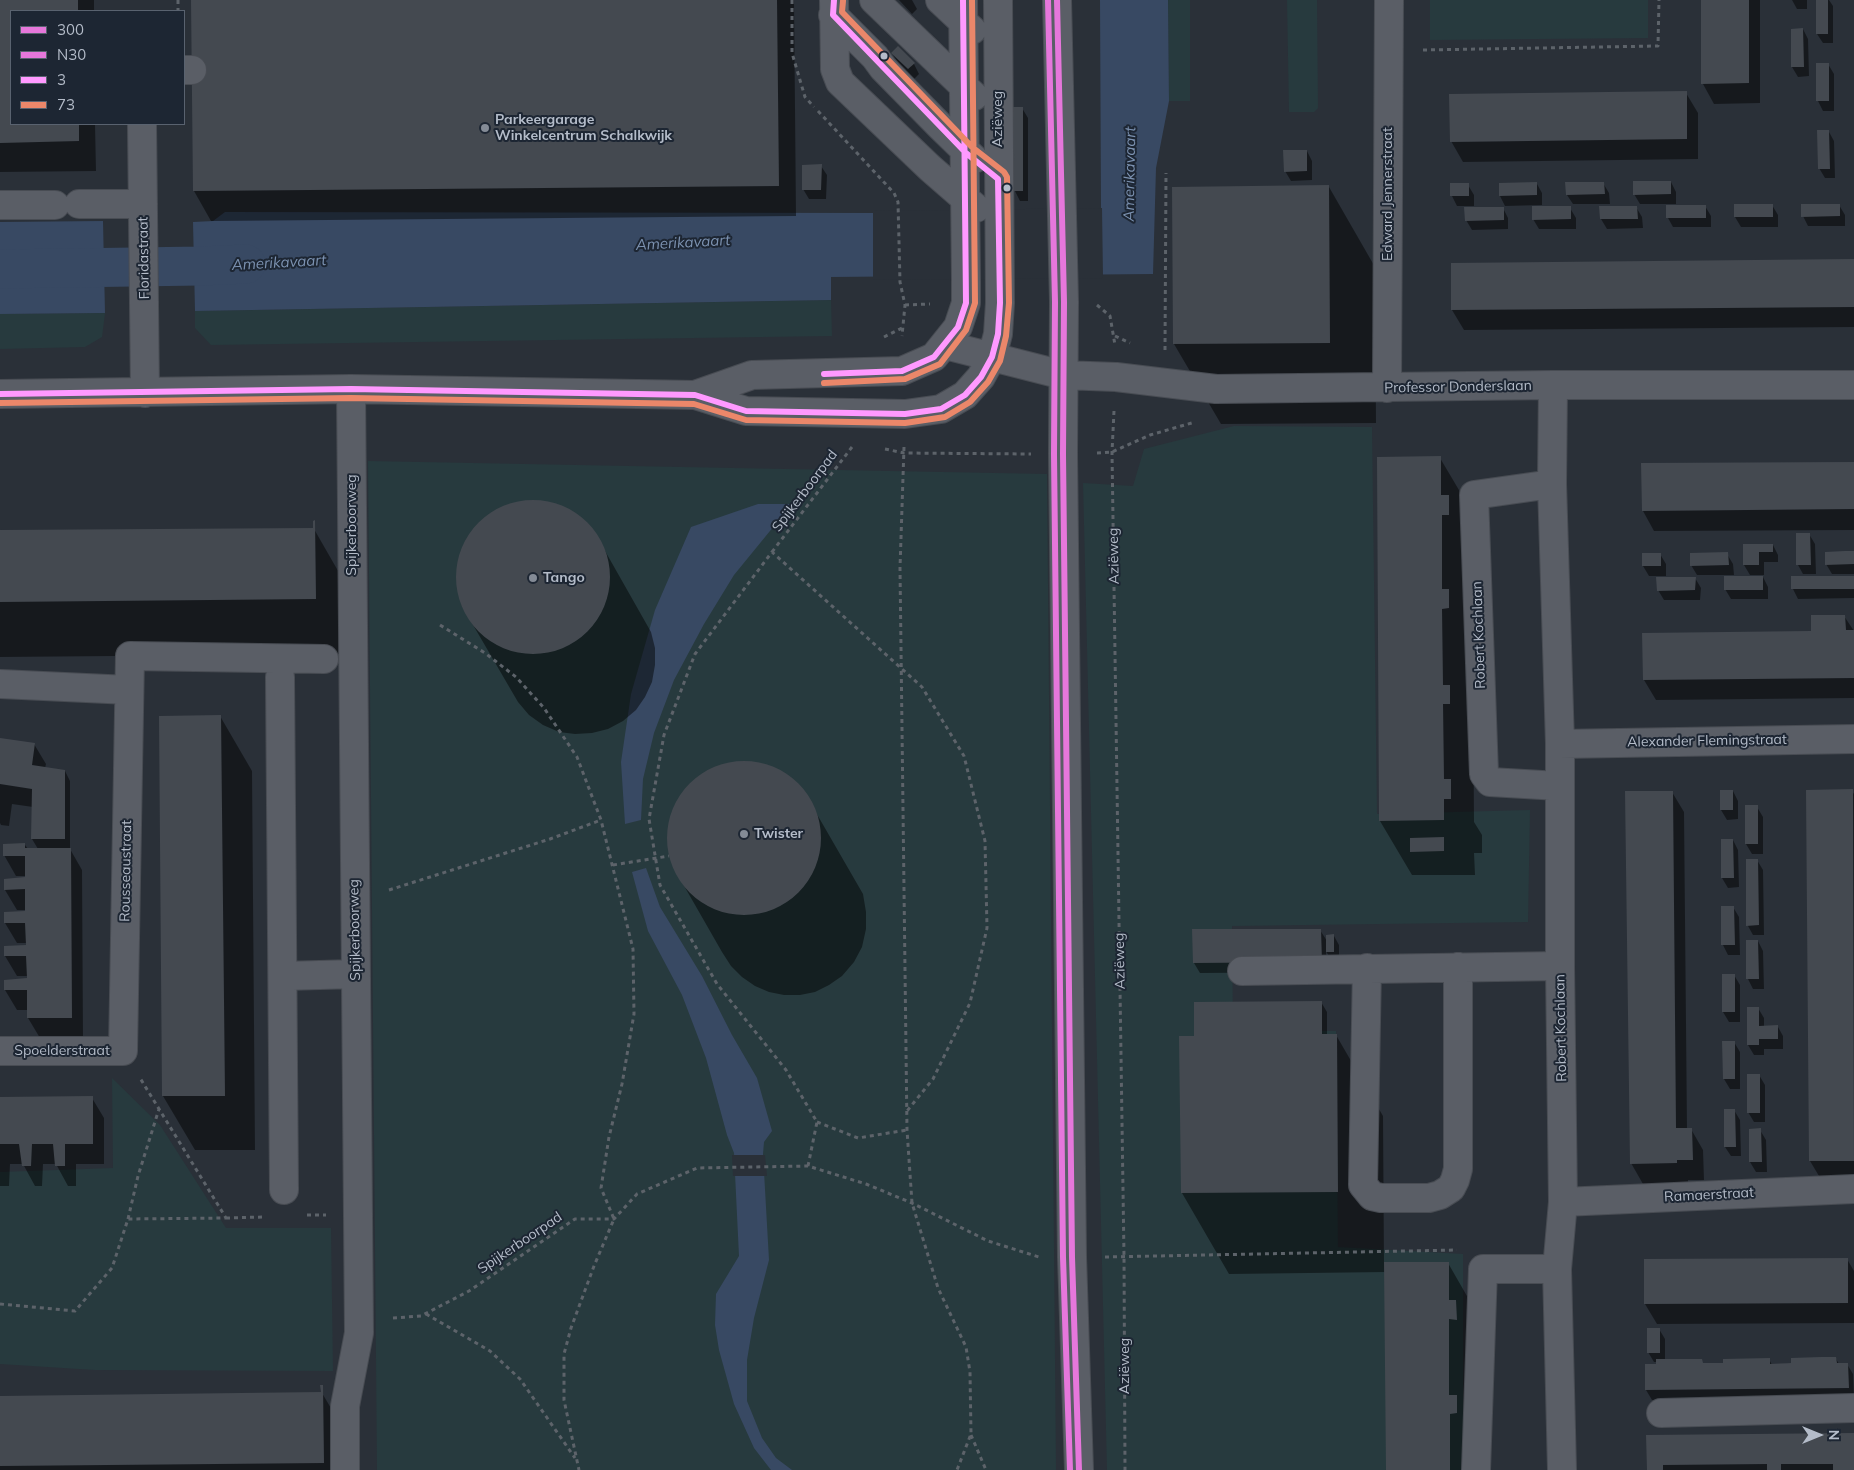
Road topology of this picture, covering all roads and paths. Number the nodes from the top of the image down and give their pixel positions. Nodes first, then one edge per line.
1 (874, 0) edge
2 (940, 0) edge
3 (998, 0) edge
4 (1057, 0) edge
5 (1389, 0) edge
6 (1658, 0) edge
7 (834, 8) edge
8 (964, 12) edge
9 (1389, 50) junction
10 (998, 52) junction
11 (965, 61) junction
12 (937, 62) junction
13 (965, 89) junction
14 (998, 115) junction
15 (142, 125) edge
16 (953, 126) junction
17 (966, 160) junction
18 (930, 168) junction
19 (1166, 173) dead end
20 (898, 202) dead end
21 (969, 202) junction
22 (999, 203) junction
23 (0, 205) edge
24 (143, 209) junction
25 (900, 282) dead end
26 (945, 345) junction
27 (992, 357) junction
28 (1165, 360) dead end
29 (1063, 375) junction
30 (1553, 385) junction
31 (1854, 385) edge
32 (1387, 388) junction
33 (351, 389) junction
34 (145, 392) junction
35 (0, 394) edge
36 (695, 395) junction
37 (855, 443) dead end
38 (1063, 454) junction
39 (1552, 484) junction
40 (772, 552) junction
41 (440, 625) dead end
42 (324, 659) dead end
43 (902, 668) junction
44 (280, 677) dead end
45 (0, 684) edge
46 (129, 690) junction
47 (1854, 739) edge
48 (1560, 744) junction
49 (1559, 786) junction
50 (601, 820) junction
51 (669, 856) dead end
52 (656, 858) junction
53 (612, 866) junction
54 (355, 901) junction
55 (1560, 966) junction
56 (1458, 967) junction
57 (1367, 968) junction
58 (1242, 971) dead end
59 (356, 974) junction
60 (283, 976) junction
61 (0, 1051) edge
62 (124, 1051) junction
63 (159, 1109) junction
64 (906, 1112) junction
65 (817, 1122) junction
66 (906, 1130) junction
67 (808, 1166) junction
68 (1854, 1189) edge
69 (284, 1190) dead end
70 (1564, 1202) junction
71 (912, 1203) junction
72 (128, 1219) junction
73 (614, 1219) junction
74 (1124, 1256) junction
75 (1072, 1257) junction
76 (1483, 1269) junction
77 (1557, 1269) junction
78 (0, 1304) edge
79 (425, 1314) junction
80 (392, 1318) dead end
81 (1854, 1408) edge
82 (1661, 1413) dead end
83 (971, 1434) junction
84 (576, 1460) junction
85 (345, 1470) edge
86 (579, 1470) edge
87 (957, 1470) edge
88 (986, 1470) edge
89 (1079, 1470) edge
90 (1125, 1470) edge
91 (1476, 1470) edge
92 (1562, 1470) edge

1 - 12 street
2 - 8 street
3 - 10 street, Aziëweg
4 - 29 street
5 - 9 street, Edward Jennerstraat
6 - 9 path
7 - 16 street
7 - 18 street
8 - 10 street
8 - 11 street
9 - 32 street, Edward Jennerstraat
10 - 14 street, Aziëweg
11 - 12 street
11 - 13 street
12 - 13 street
13 - 14 street
13 - 16 street
14 - 22 street, Aziëweg
15 - 24 street, Floridastraat
16 - 17 street
17 - 18 street
17 - 21 street
17 - 22 street
18 - 21 street
19 - 28 path
20 - 25 path
21 - 22 street
21 - 26 street
22 - 27 street, Aziëweg
23 - 24 street
24 - 34 street, Floridastraat
26 - 27 street
26 - 36 street
27 - 29 street
27 - 36 street, Aziëweg
29 - 32 street, Professor Donderslaan
29 - 38 street
30 - 31 street, Professor Donderslaan
30 - 32 street, Professor Donderslaan
30 - 39 street, Robert Kochlaan
33 - 34 street
33 - 36 street
33 - 54 street, Spijkerboorweg
34 - 35 street
37 - 40 path, Spijkerboorpad
38 - 43 path
38 - 74 path, Aziëweg
38 - 75 street
39 - 48 street, Robert Kochlaan
39 - 49 street, Robert Kochlaan
40 - 43 path
40 - 52 path, Spijkerboorpad
41 - 50 path
42 - 46 street, Rousseaustraat
43 - 64 path
43 - 64 path
44 - 60 street
45 - 46 street
46 - 62 street, Rousseaustraat
47 - 48 street, Alexander Flemingstraat
48 - 49 street, Robert Kochlaan
49 - 55 street, Robert Kochlaan
50 - 53 path
50 - 54 path
51 - 52 path
52 - 53 path
52 - 65 path, Spijkerboorpad
53 - 73 path
54 - 59 street, Spijkerboorweg
55 - 56 street
55 - 70 street, Robert Kochlaan
56 - 57 street
56 - 57 street
57 - 58 street
59 - 60 street
59 - 85 street, Spijkerboorweg
60 - 69 street
61 - 62 street, Spoelderstraat
62 - 63 path
63 - 72 path
63 - 72 path
64 - 66 path
65 - 66 path
65 - 67 path
66 - 71 path
67 - 71 path
67 - 73 path
68 - 70 street, Ramaerstraat
70 - 77 street, Robert Kochlaan
71 - 75 path
71 - 83 path
72 - 78 path
73 - 79 path, Spijkerboorpad
73 - 84 path
74 - 75 path
74 - 76 path
74 - 90 path, Aziëweg
75 - 89 street
76 - 77 street
76 - 91 street
77 - 92 street, Robert Kochlaan
79 - 80 path, Spijkerboorpad
79 - 84 path
81 - 82 street
83 - 87 path
83 - 88 path
84 - 86 path

